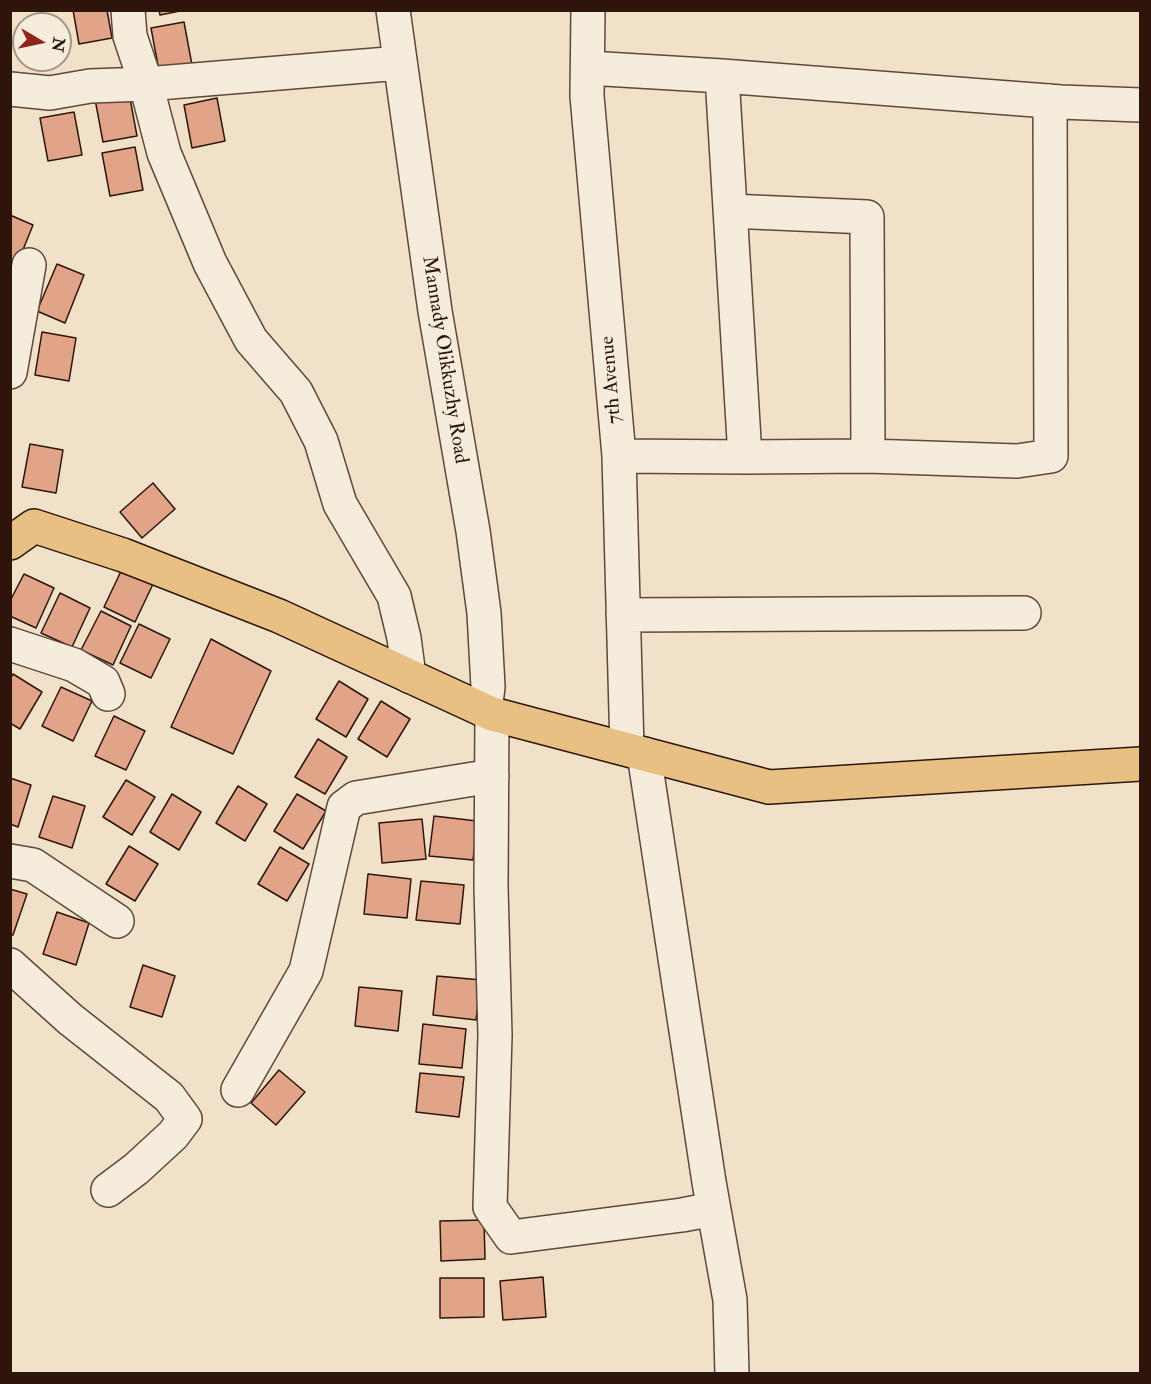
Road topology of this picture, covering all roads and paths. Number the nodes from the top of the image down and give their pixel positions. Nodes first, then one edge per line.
1 (128, 10) edge
2 (393, 10) edge
3 (588, 10) edge
4 (400, 63) junction
5 (588, 68) junction
6 (722, 76) junction
7 (146, 84) junction
8 (10, 89) edge
9 (1050, 101) junction
10 (1140, 105) edge
11 (730, 211) junction
12 (29, 265) dead end
13 (10, 372) edge
14 (619, 456) junction
15 (868, 456) junction
16 (745, 458) junction
17 (10, 543) edge
18 (1024, 613) dead end
19 (623, 615) junction
20 (10, 644) edge
21 (409, 676) junction
22 (108, 694) dead end
23 (488, 712) junction
24 (635, 752) junction
25 (1140, 764) edge
26 (492, 776) junction
27 (10, 861) edge
28 (117, 921) dead end
29 (10, 965) edge
30 (238, 1090) dead end
31 (108, 1190) dead end
32 (713, 1209) junction
33 (732, 1374) edge

1 - 7 street
2 - 4 street, Mannady Olikkuzhy Road
3 - 5 street, 7th Avenue
4 - 7 street
4 - 23 street, Mannady Olikkuzhy Road
5 - 6 street
5 - 14 street, 7th Avenue
6 - 9 street
6 - 11 street
7 - 8 street
7 - 21 street
9 - 10 street
9 - 15 street
11 - 15 street
11 - 16 street
12 - 13 street
14 - 16 street
14 - 19 street, 7th Avenue
15 - 16 street
17 - 21 main road
18 - 19 street
19 - 24 street, 7th Avenue
20 - 22 street
21 - 23 main road
23 - 24 main road
23 - 26 street, Mannady Olikkuzhy Road
24 - 25 main road
24 - 32 street, 7th Avenue
26 - 30 street
26 - 32 street, Mannady Olikkuzhy Road
27 - 28 street
29 - 31 street
32 - 33 street, 7th Avenue

